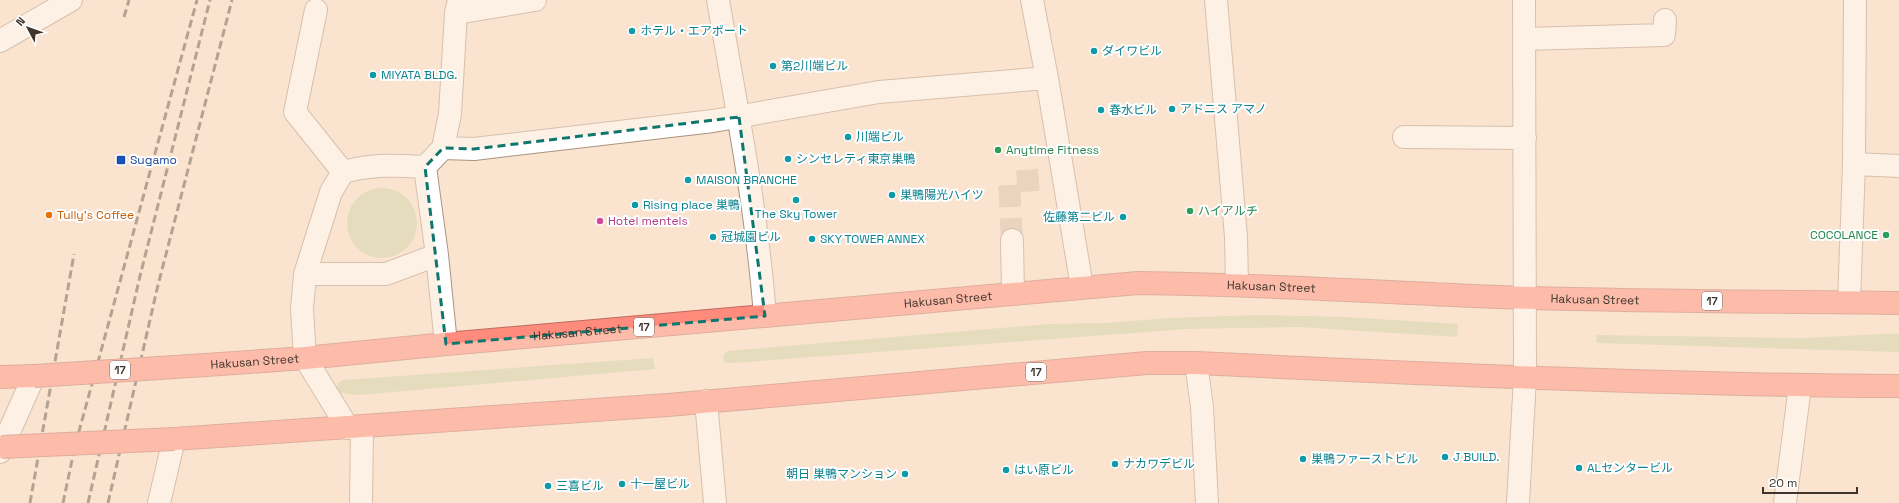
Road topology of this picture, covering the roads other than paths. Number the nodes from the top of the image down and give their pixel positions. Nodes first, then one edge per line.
1 (71, 0) edge
2 (535, 0) edge
3 (718, 0) edge
4 (1032, 0) edge
5 (1216, 0) edge
6 (1524, 0) edge
7 (1855, 0) edge
8 (457, 7) edge
9 (316, 10) dead end
10 (1665, 20) dead end
11 (1524, 38) junction
12 (0, 41) edge
13 (1047, 78) junction
14 (739, 117) junction
15 (1404, 137) dead end
16 (1525, 138) junction
17 (443, 148) junction
18 (1854, 164) junction
19 (1899, 166) edge
20 (425, 167) junction
21 (343, 172) junction
22 (1012, 240) tunnel mouth
23 (437, 255) junction
24 (305, 274) junction
25 (1237, 284) junction
26 (1082, 287) junction
27 (1013, 293) junction
28 (1525, 298) junction
29 (1849, 302) junction
30 (1899, 303) edge
31 (765, 316) junction
32 (446, 344) junction
33 (305, 358) junction
34 (1196, 363) junction
35 (34, 376) junction
36 (0, 377) edge
37 (1526, 378) junction
38 (1800, 386) junction
39 (1899, 386) edge
40 (706, 401) junction
41 (355, 427) junction
42 (174, 439) junction
43 (1, 448) edge
44 (159, 503) edge
45 (361, 503) edge
46 (715, 503) edge
47 (1207, 503) edge
48 (1518, 503) edge
49 (1785, 503) edge

1 - 12 street
2 - 8 street
3 - 14 street
4 - 13 street
5 - 25 street
6 - 11 street
7 - 18 street
8 - 17 street
9 - 21 street
10 - 11 street
11 - 16 street
13 - 14 street
13 - 26 street
14 - 17 street
14 - 31 street
15 - 16 street
16 - 28 street
17 - 20 street
18 - 19 street
18 - 29 street
20 - 21 street
20 - 23 street
21 - 24 street
22 - 27 street
23 - 24 street
23 - 32 street
24 - 33 street
25 - 26 highway, Hakusan Street / 17
25 - 28 highway, Hakusan Street / 17
26 - 27 highway, Hakusan Street / 17
27 - 31 highway, Hakusan Street / 17
28 - 29 highway, Hakusan Street / 17
28 - 37 street
29 - 30 highway, Hakusan Street / 17
31 - 32 highway, Hakusan Street / 17
32 - 33 highway, Hakusan Street / 17
33 - 35 highway, Hakusan Street / 17, bridge
33 - 41 street
34 - 37 highway, 17
34 - 40 highway, 17
34 - 47 street
35 - 36 highway, Hakusan Street / 17
35 - 43 street
37 - 38 highway, 17
37 - 48 street
38 - 39 highway, 17
38 - 49 street
40 - 41 highway, 17
40 - 46 street
41 - 42 highway, 17
41 - 45 street
42 - 43 highway, 17, bridge
42 - 44 street

